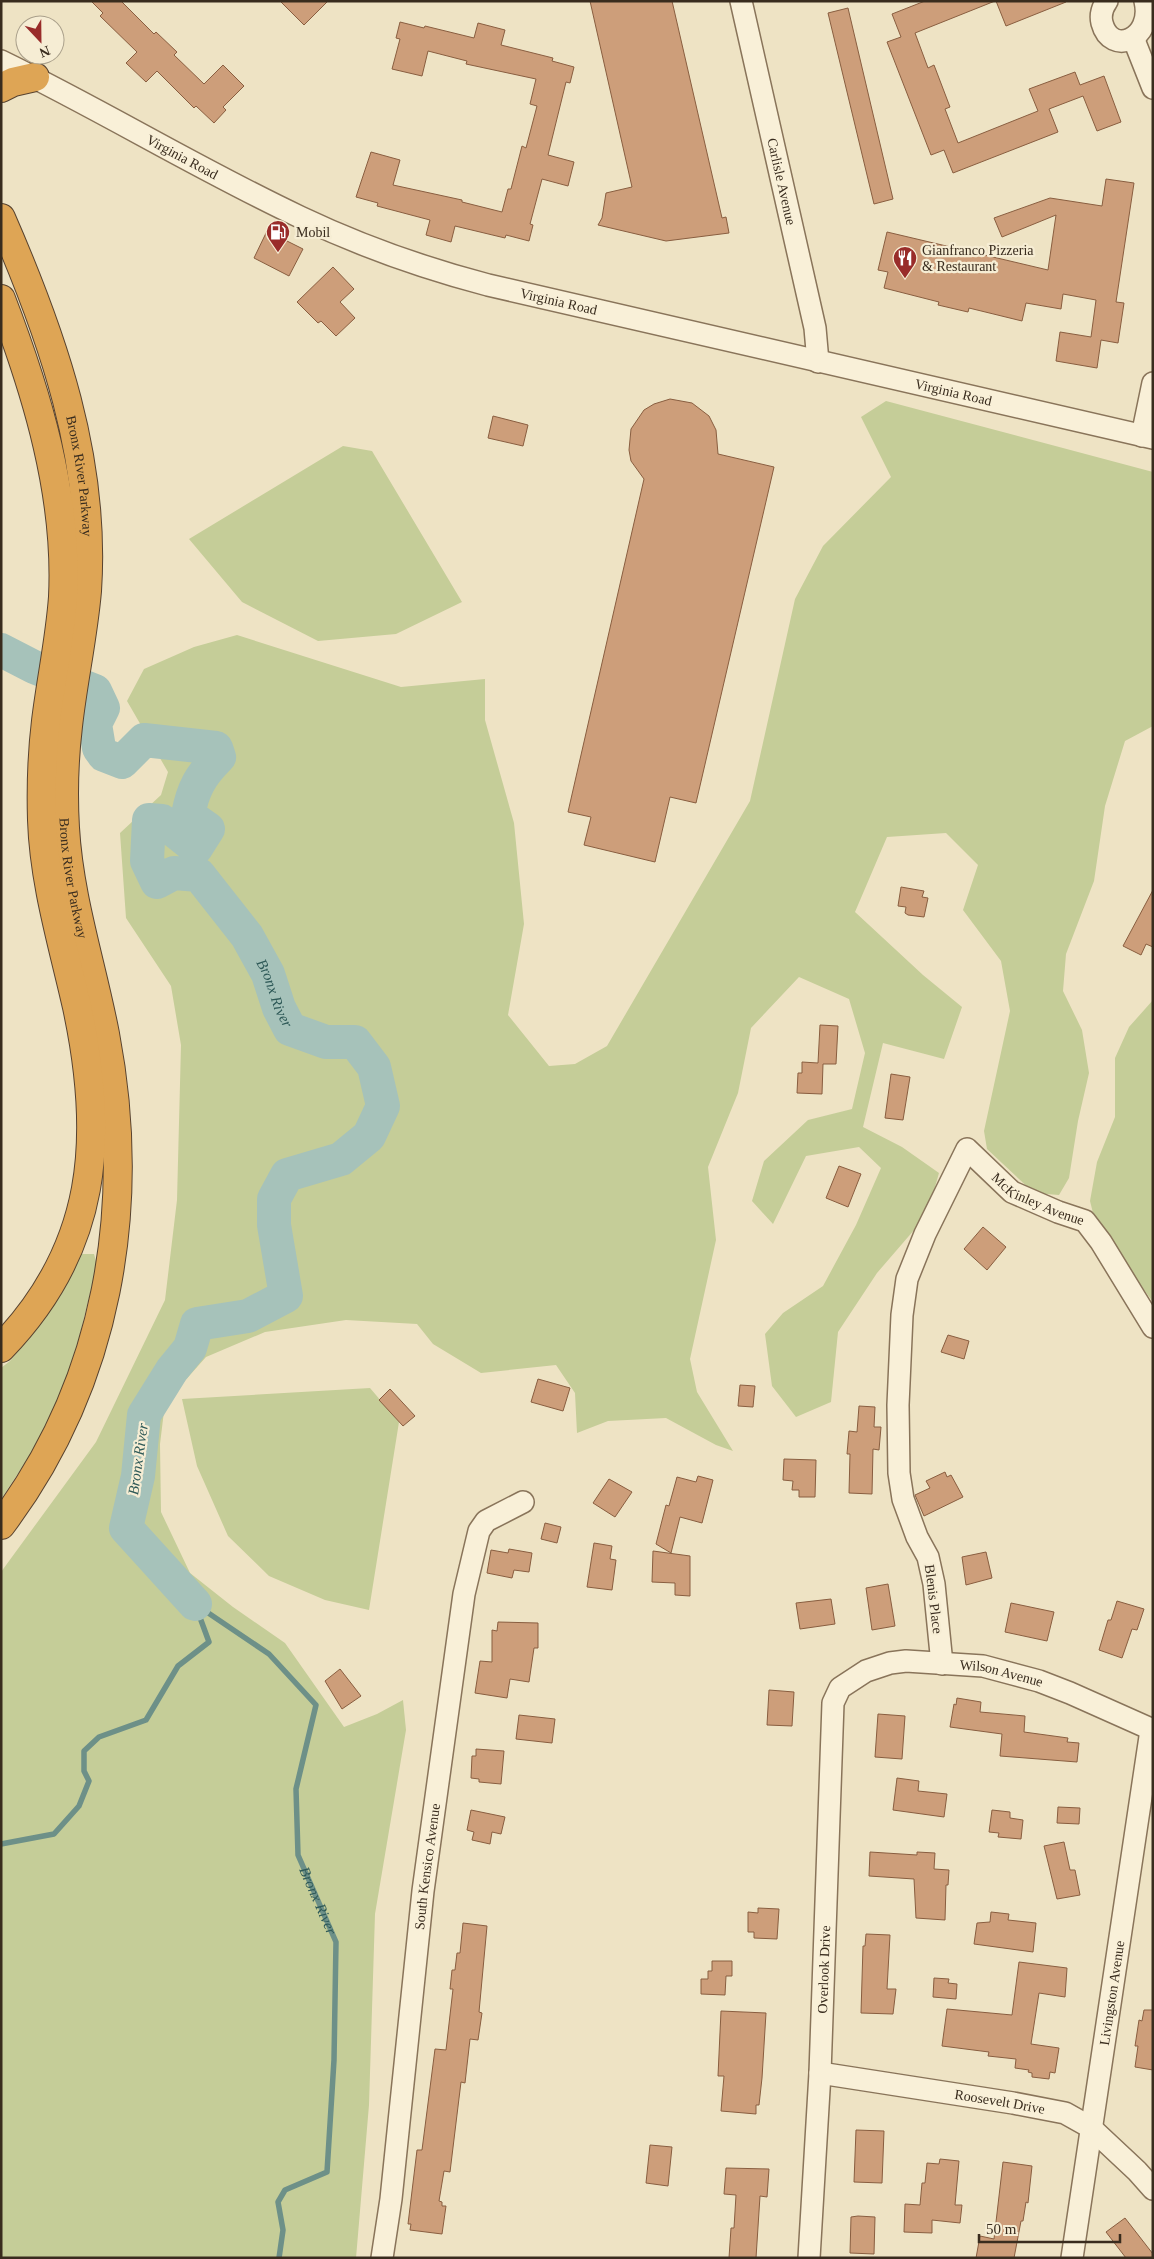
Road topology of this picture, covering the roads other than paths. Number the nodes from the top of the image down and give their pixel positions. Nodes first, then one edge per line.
1 (741, 1) edge
2 (1107, 1) edge
3 (1145, 1) edge
4 (1134, 40) junction
5 (1, 61) edge
6 (35, 77) junction
7 (1, 88) edge
8 (1153, 88) edge
9 (1, 218) edge
10 (1, 299) edge
11 (818, 362) junction
12 (1153, 383) edge
13 (1147, 437) edge
14 (69, 643) junction
15 (59, 708) junction
16 (967, 1149) joint
17 (1153, 1328) edge
18 (1, 1348) edge
19 (523, 1502) dead end
20 (1, 1525) edge
21 (942, 1664) junction
22 (844, 1685) joint
23 (1152, 1730) edge
24 (820, 2073) junction
25 (1090, 2127) junction
26 (1153, 2189) edge
27 (382, 2258) edge
28 (809, 2258) edge
29 (1072, 2258) edge

1 - 11 street, Carlisle Avenue
2 - 4 street
3 - 4 street
4 - 8 street
5 - 6 street, Virginia Road
6 - 7 highway
6 - 11 street, Virginia Road
9 - 14 highway, Bronx River Parkway
10 - 14 highway, Bronx River Parkway
11 - 13 street, Virginia Road
12 - 13 street
14 - 15 highway, Bronx River Parkway
15 - 18 highway, Bronx River Parkway
15 - 20 highway, Bronx River Parkway
16 - 17 street, McKinley Avenue
16 - 21 street, Blenis Place
19 - 27 street, South Kensico Avenue
21 - 22 street, Wilson Avenue
21 - 23 street, Wilson Avenue
22 - 24 street, Overlook Drive
23 - 25 street, Livingston Avenue
24 - 25 street, Roosevelt Drive
24 - 28 street, Overlook Drive
25 - 26 street, Roosevelt Drive
25 - 29 street, Livingston Avenue

